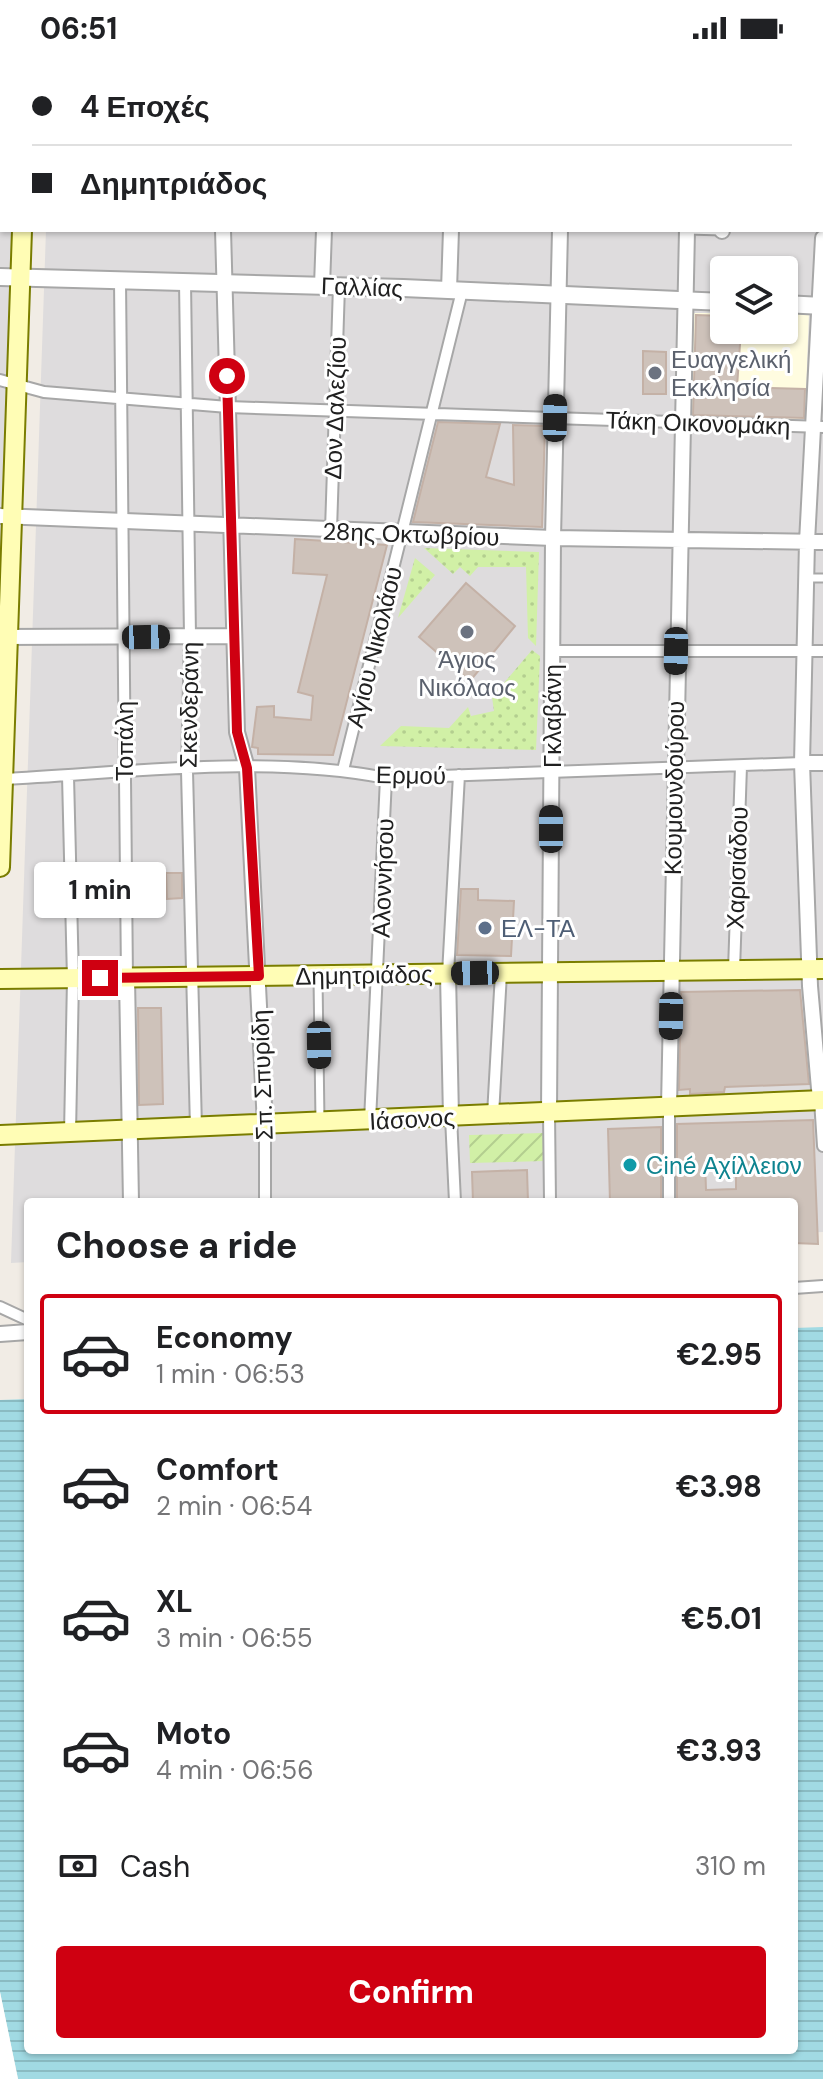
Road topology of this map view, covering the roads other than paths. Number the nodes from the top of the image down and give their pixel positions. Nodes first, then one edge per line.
1 (22, 232) edge
2 (223, 232) edge
3 (324, 232) edge
4 (451, 232) edge
5 (560, 232) edge
6 (687, 232) edge
7 (823, 238) edge
8 (0, 277) edge
9 (21, 278) junction
10 (120, 281) junction
11 (185, 282) junction
12 (224, 283) junction
13 (331, 286) junction
14 (456, 291) junction
15 (558, 296) junction
16 (685, 301) junction
17 (710, 302) edge
18 (798, 305) edge
19 (820, 306) edge
20 (8, 383) edge
21 (122, 399) junction
22 (187, 404) junction
23 (228, 407) junction
24 (335, 413) junction
25 (430, 416) junction
26 (555, 418) junction
27 (681, 422) junction
28 (819, 427) edge
29 (6, 516) edge
30 (123, 523) junction
31 (188, 526) junction
32 (230, 527) junction
33 (331, 530) junction
34 (401, 534) junction
35 (553, 538) junction
36 (678, 542) junction
37 (807, 542) junction
38 (823, 542) edge
39 (806, 578) junction
40 (823, 578) edge
41 (190, 636) junction
42 (233, 636) junction
43 (4, 637) edge
44 (124, 637) junction
45 (553, 651) junction
46 (676, 651) junction
47 (803, 651) junction
48 (823, 651) edge
49 (802, 763) junction
50 (823, 763) edge
51 (741, 766) junction
52 (247, 768) junction
53 (675, 768) junction
54 (343, 770) junction
55 (187, 771) junction
56 (552, 772) junction
57 (124, 774) junction
58 (459, 775) junction
59 (68, 776) junction
60 (386, 778) junction
61 (2, 779) edge
62 (0, 867) edge
63 (816, 969) edge
64 (734, 970) junction
65 (671, 971) junction
66 (550, 972) junction
67 (501, 973) junction
68 (379, 974) junction
69 (448, 974) junction
70 (318, 975) junction
71 (259, 976) junction
72 (194, 977) junction
73 (127, 978) junction
74 (0, 979) edge
75 (73, 979) junction
76 (822, 1100) edge
77 (669, 1107) junction
78 (549, 1113) junction
79 (493, 1115) junction
80 (451, 1117) junction
81 (370, 1121) junction
82 (320, 1123) junction
83 (265, 1125) junction
84 (196, 1128) junction
85 (129, 1130) junction
86 (70, 1133) junction
87 (0, 1135) edge
88 (823, 1146) edge
89 (131, 1198) edge
90 (265, 1198) edge
91 (455, 1198) edge
92 (550, 1198) edge
93 (669, 1198) edge
94 (823, 1286) edge
95 (798, 1288) edge
96 (0, 1307) edge
97 (24, 1318) edge
98 (24, 1332) edge
99 (0, 1334) edge

1 - 9 main road
2 - 12 street, Σπ. Σπυρίδη
3 - 13 street, Δον Δαλεζίου
4 - 14 street, Αγίου Νικολάου
5 - 15 street, Γκλαβάνη
6 - 16 street, Κουμουνδούρου
7 - 19 street
8 - 9 street, Γαλλίας
9 - 10 street, Γαλλίας
9 - 20 main road
10 - 11 street, Γαλλίας
10 - 21 street, Τοπάλη
11 - 12 street, Γαλλίας
11 - 22 street, Σκενδεράνη
12 - 13 street, Γαλλίας
12 - 23 street, Σπ. Σπυρίδη
13 - 14 street, Γαλλίας
13 - 24 street, Δον Δαλεζίου
14 - 15 street, Γαλλίας
14 - 25 street, Αγίου Νικολάου
15 - 16 street, Γαλλίας
15 - 26 street, Γκλαβάνη
16 - 17 street, Γαλλίας
16 - 27 street, Κουμουνδούρου
18 - 19 street
19 - 28 street
20 - 21 street, Τάκη Οικονομάκη
20 - 29 main road
21 - 22 street, Τάκη Οικονομάκη
21 - 30 street, Τοπάλη
22 - 23 street, Τάκη Οικονομάκη
22 - 31 street, Σκενδεράνη
23 - 24 street, Τάκη Οικονομάκη
23 - 32 street, Σπ. Σπυρίδη
24 - 25 street, Τάκη Οικονομάκη
24 - 33 street, Δον Δαλεζίου
25 - 26 street, Τάκη Οικονομάκη
25 - 34 street, Αγίου Νικολάου
26 - 27 street, Τάκη Οικονομάκη
26 - 35 street, Γκλαβάνη
27 - 28 street, Τάκη Οικονομάκη
27 - 36 street, Κουμουνδούρου
28 - 37 street
29 - 30 street, 28ης Οκτωβρίου
29 - 43 main road
30 - 31 street, 28ης Οκτωβρίου
30 - 44 street, Τοπάλη
31 - 32 street, 28ης Οκτωβρίου
31 - 41 street, Σκενδεράνη
32 - 33 street, 28ης Οκτωβρίου
32 - 42 street, Σπ. Σπυρίδη
33 - 34 street, 28ης Οκτωβρίου
34 - 35 street, 28ης Οκτωβρίου
34 - 54 street, Αγίου Νικολάου
35 - 36 street, 28ης Οκτωβρίου
35 - 45 street, Γκλαβάνη
36 - 37 street, 28ης Οκτωβρίου
36 - 46 street, Κουμουνδούρου
37 - 38 street, 28ης Οκτωβρίου
37 - 39 street
39 - 40 lane
39 - 47 street
41 - 42 street
41 - 44 street
41 - 55 street, Σκενδεράνη
42 - 52 street, Σπ. Σπυρίδη
43 - 44 street
43 - 61 main road
44 - 57 street, Τοπάλη
45 - 46 street
45 - 56 street, Γκλαβάνη
46 - 47 street
46 - 53 street, Κουμουνδούρου
47 - 48 street
47 - 49 street
49 - 50 street, Ερμού
49 - 51 street, Ερμού
49 - 63 street
51 - 53 street, Ερμού
51 - 64 street, Χαρισιάδου
52 - 54 street, Ερμού
52 - 55 street, Ερμού
52 - 71 street, Σπ. Σπυρίδη
53 - 56 street, Ερμού
53 - 65 street, Κουμουνδούρου
54 - 60 street, Ερμού
55 - 57 street, Ερμού
55 - 72 street, Σκενδεράνη
56 - 58 street, Ερμού
56 - 66 street, Γκλαβάνη
57 - 59 street, Ερμού
57 - 73 street, Τοπάλη
58 - 60 street, Ερμού
58 - 69 street
59 - 61 street, Ερμού
59 - 75 street
60 - 68 street, Αλοννήσου
61 - 62 main road
63 - 64 main road, Δημητριάδος
63 - 76 street
64 - 65 main road, Δημητριάδος
65 - 66 main road, Δημητριάδος
65 - 77 street, Κουμουνδούρου
66 - 67 main road, Δημητριάδος
66 - 78 street, Γκλαβάνη
67 - 69 main road, Δημητριάδος
67 - 79 street
68 - 69 main road, Δημητριάδος
68 - 70 main road, Δημητριάδος
68 - 81 street, Αλοννήσου
69 - 80 street
70 - 71 main road, Δημητριάδος
70 - 82 lane
71 - 72 main road, Δημητριάδος
71 - 83 street, Σπ. Σπυρίδη
72 - 73 main road, Δημητριάδος
72 - 84 street, Σκενδεράνη
73 - 75 main road, Δημητριάδος
73 - 85 street, Τοπάλη
74 - 75 main road, Δημητριάδος
75 - 86 street
76 - 77 main road, Ιάσονος
76 - 88 street
77 - 78 main road, Ιάσονος
77 - 93 street, Κουμουνδούρου
78 - 79 main road, Ιάσονος
78 - 92 street, Γκλαβάνη
79 - 80 main road, Ιάσονος
80 - 81 main road, Ιάσονος
80 - 91 street
81 - 82 main road, Ιάσονος
82 - 83 main road, Ιάσονος
83 - 84 main road, Ιάσονος
83 - 90 street, Σπ. Σπυρίδη
84 - 85 main road, Ιάσονος
85 - 86 main road, Ιάσονος
85 - 89 street, Τοπάλη
86 - 87 main road, Ιάσονος
94 - 95 street
96 - 97 street
98 - 99 street

